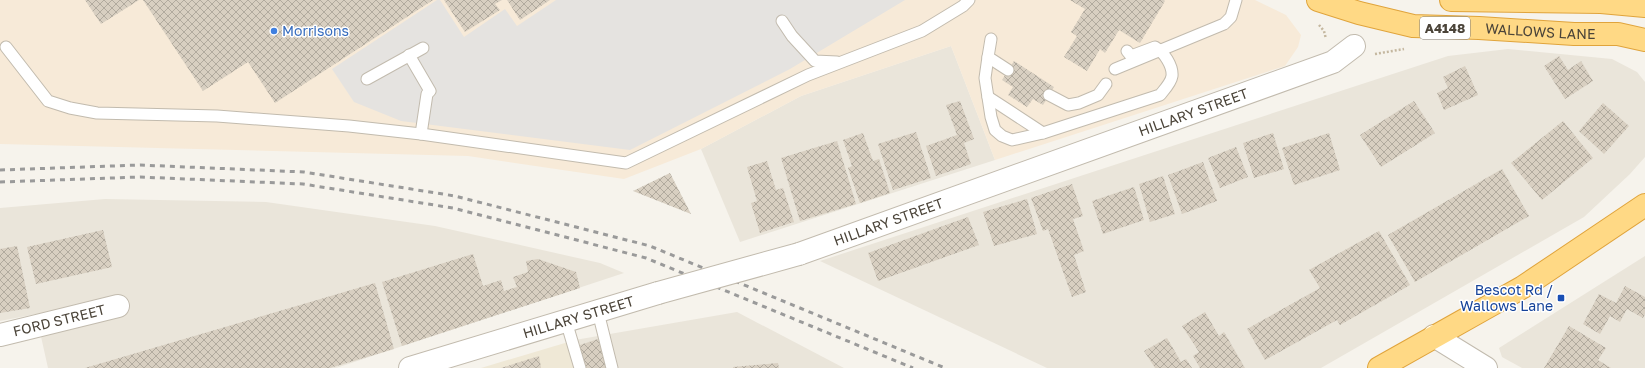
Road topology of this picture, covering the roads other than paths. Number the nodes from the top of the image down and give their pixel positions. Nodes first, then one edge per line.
1 (970, 0) edge
2 (1236, 0) edge
3 (1451, 0) edge
4 (1645, 6) edge
5 (1379, 9) edge
6 (1317, 10) edge
7 (782, 21) dead end
8 (991, 39) dead end
9 (1645, 40) edge
10 (1354, 46) dead end
11 (6, 47) dead end
12 (423, 48) dead end
13 (1127, 51) dead end
14 (1161, 51) junction
15 (409, 55) junction
16 (988, 57) junction
17 (841, 62) junction
18 (1115, 69) dead end
19 (1008, 70) dead end
20 (367, 79) dead end
21 (1106, 84) dead end
22 (1049, 95) dead end
23 (988, 97) junction
24 (1043, 133) junction
25 (421, 134) junction
26 (1645, 192) edge
27 (1645, 199) edge
28 (1645, 206) edge
29 (118, 306) dead end
30 (598, 312) junction
31 (566, 321) junction
32 (0, 335) edge
33 (1434, 336) junction
34 (410, 368) edge
35 (580, 368) edge
36 (612, 368) edge
37 (1379, 368) edge
38 (1486, 368) edge

1 - 17 lane
2 - 14 lane
3 - 4 highway, WALLOWS LANE / A4148
5 - 6 highway, WALLOWS LANE / A4148
5 - 9 highway, WALLOWS LANE / A4148
7 - 17 lane
8 - 16 lane
10 - 30 street, HILLARY STREET, bridge
11 - 25 lane
12 - 15 lane
13 - 14 lane
14 - 18 lane
14 - 24 lane
15 - 20 lane
15 - 25 lane
16 - 19 lane
16 - 23 lane
17 - 25 lane
21 - 22 lane
23 - 24 lane
23 - 24 lane
26 - 27 highway
28 - 33 highway
29 - 32 street, FORD STREET
30 - 31 street, HILLARY STREET
30 - 36 lane
31 - 34 street, HILLARY STREET
31 - 35 lane
33 - 37 highway
33 - 38 street

